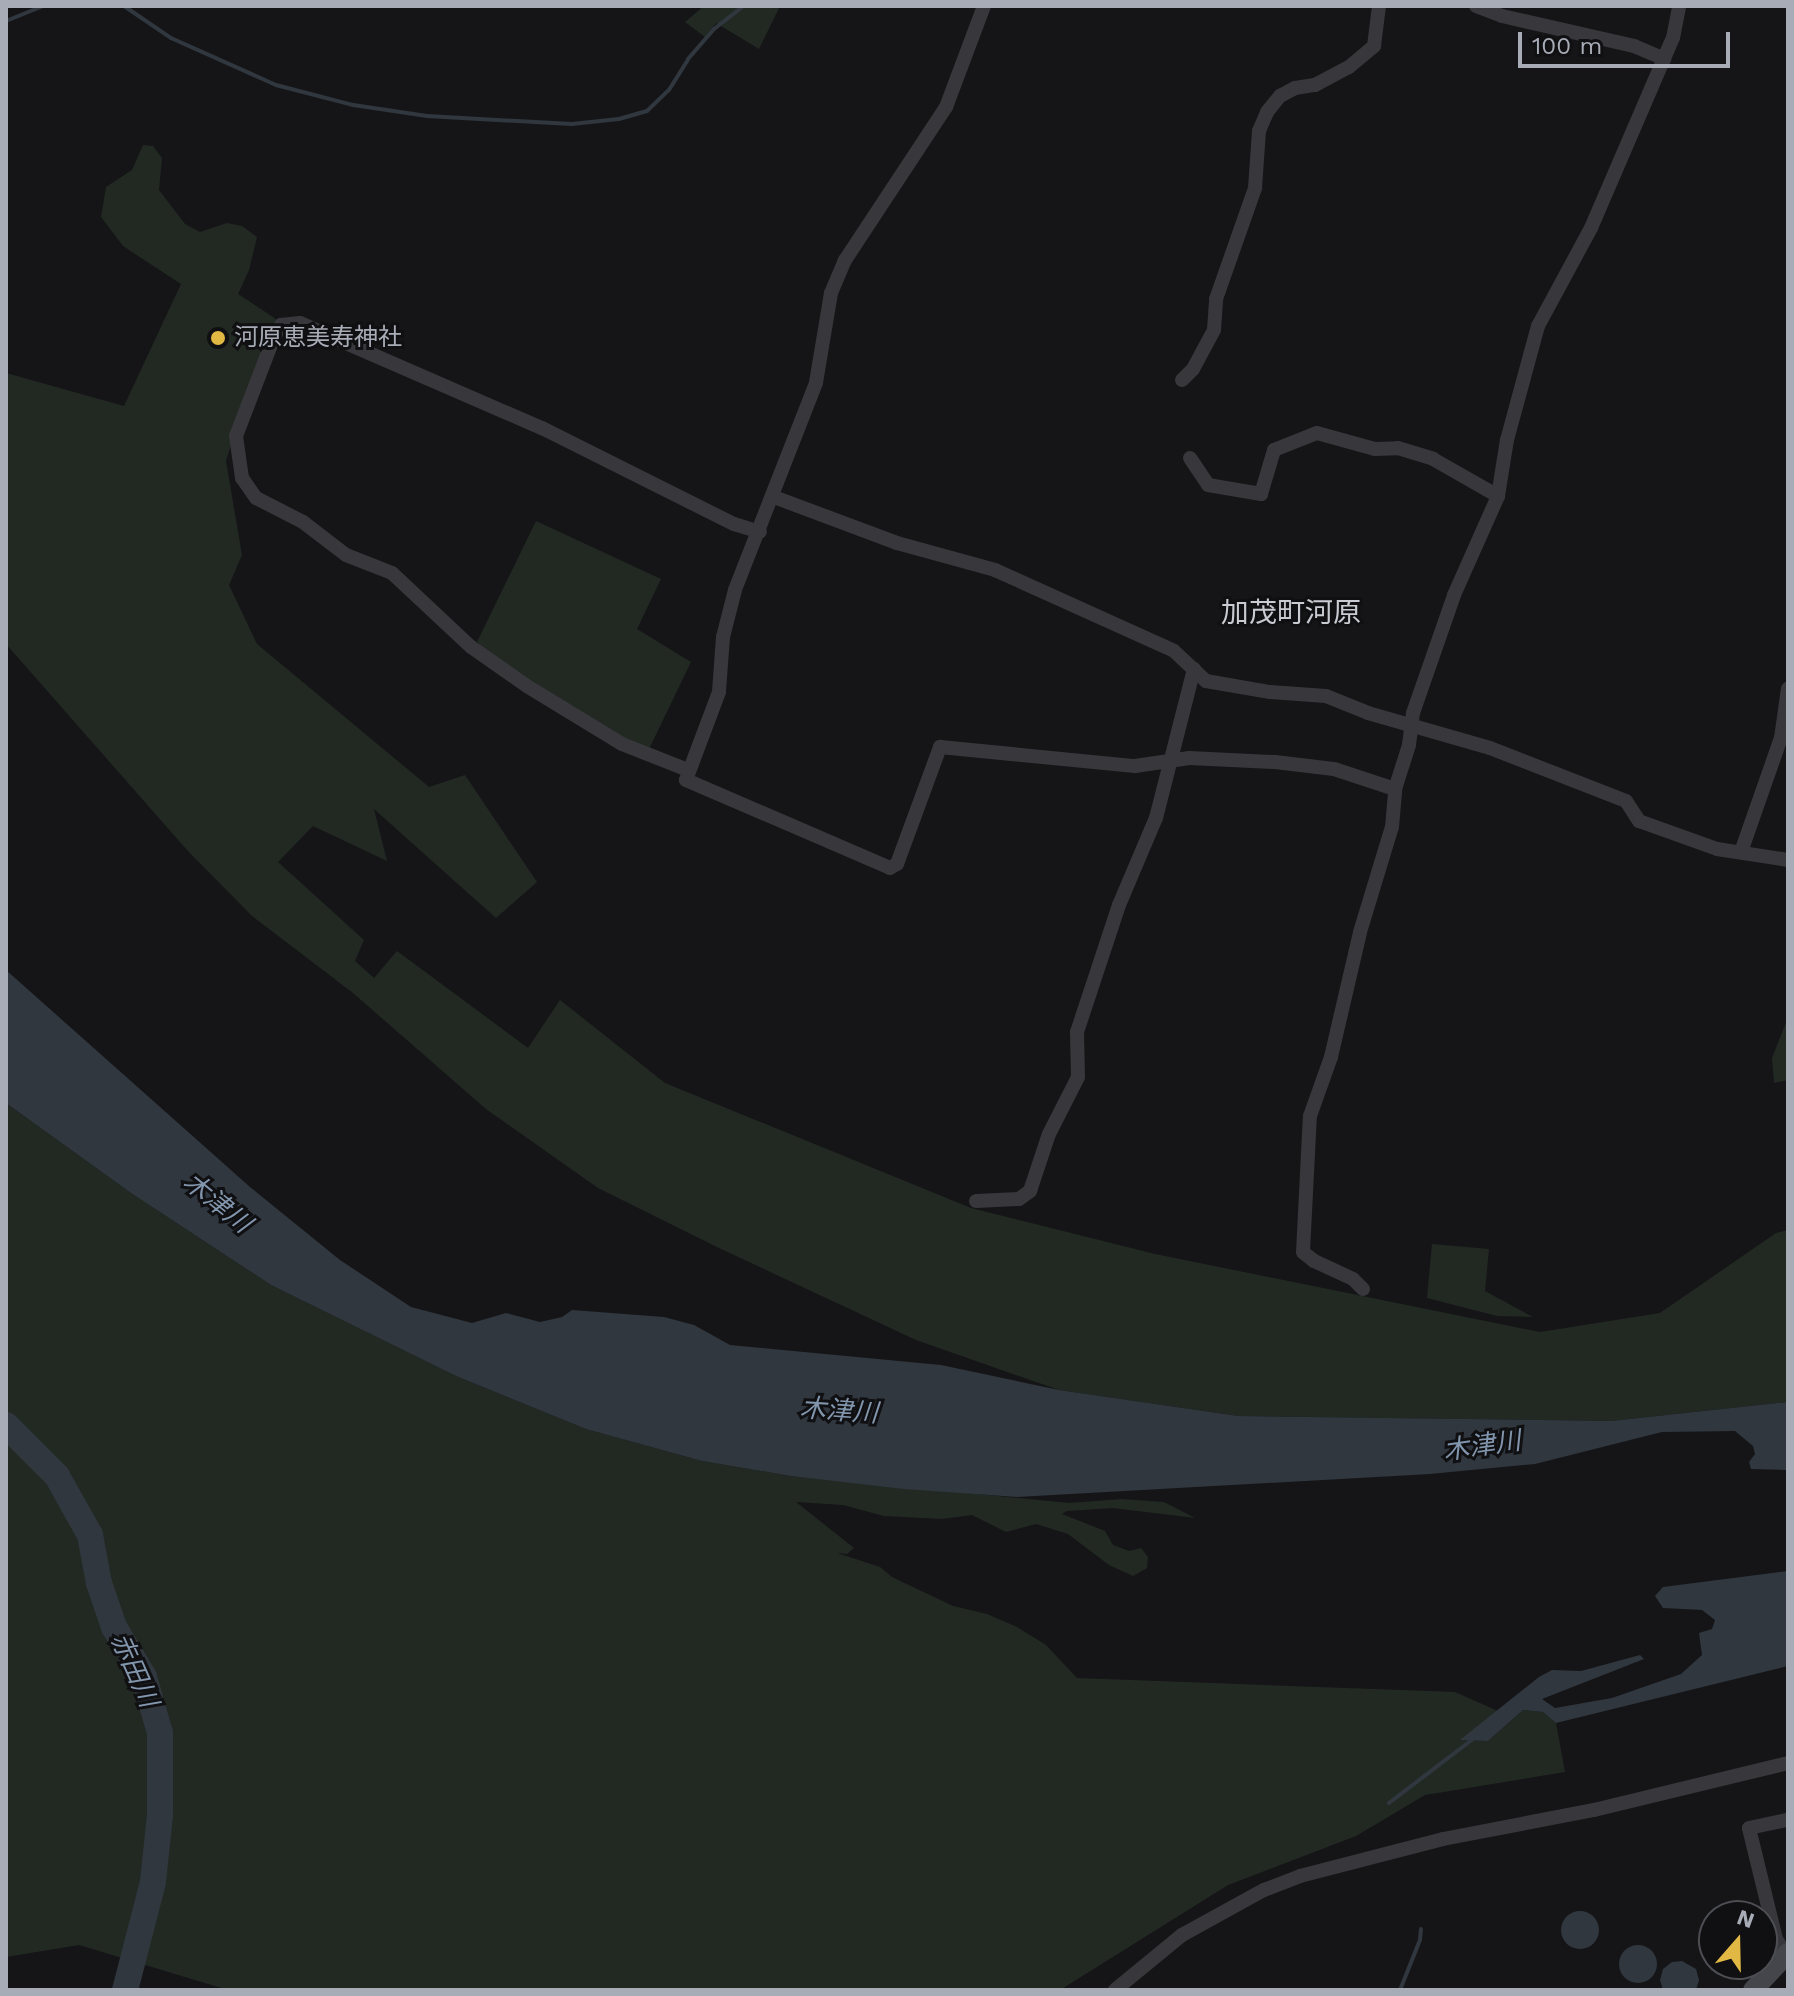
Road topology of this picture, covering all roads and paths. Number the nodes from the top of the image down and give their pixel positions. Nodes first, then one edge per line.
1 (984, 6) edge
2 (1379, 6) edge
3 (1476, 6) edge
4 (1679, 6) edge
5 (1664, 59) junction
6 (1182, 380) dead end
7 (1190, 458) dead end
8 (1498, 496) junction
9 (774, 497) junction
10 (760, 532) junction
11 (1194, 669) junction
12 (1788, 688) edge
13 (1411, 724) junction
14 (1173, 760) junction
15 (688, 770) junction
16 (1395, 789) junction
17 (1741, 852) junction
18 (1788, 860) edge
19 (976, 1201) dead end
20 (1363, 1289) dead end
21 (1788, 1763) edge
22 (1788, 1820) edge
23 (1787, 1954) edge
24 (1115, 1990) edge
25 (1753, 1990) edge

1 - 9 street
2 - 6 street
3 - 5 street
4 - 5 street
5 - 8 street
7 - 8 street
8 - 13 street
9 - 10 street
9 - 11 street
10 - 15 street
10 - 15 street
11 - 13 street
11 - 14 street
12 - 17 street
13 - 16 street
13 - 17 street
14 - 15 street
14 - 16 street
14 - 19 street
16 - 20 street
17 - 18 street
21 - 24 street
22 - 23 street
23 - 25 street

